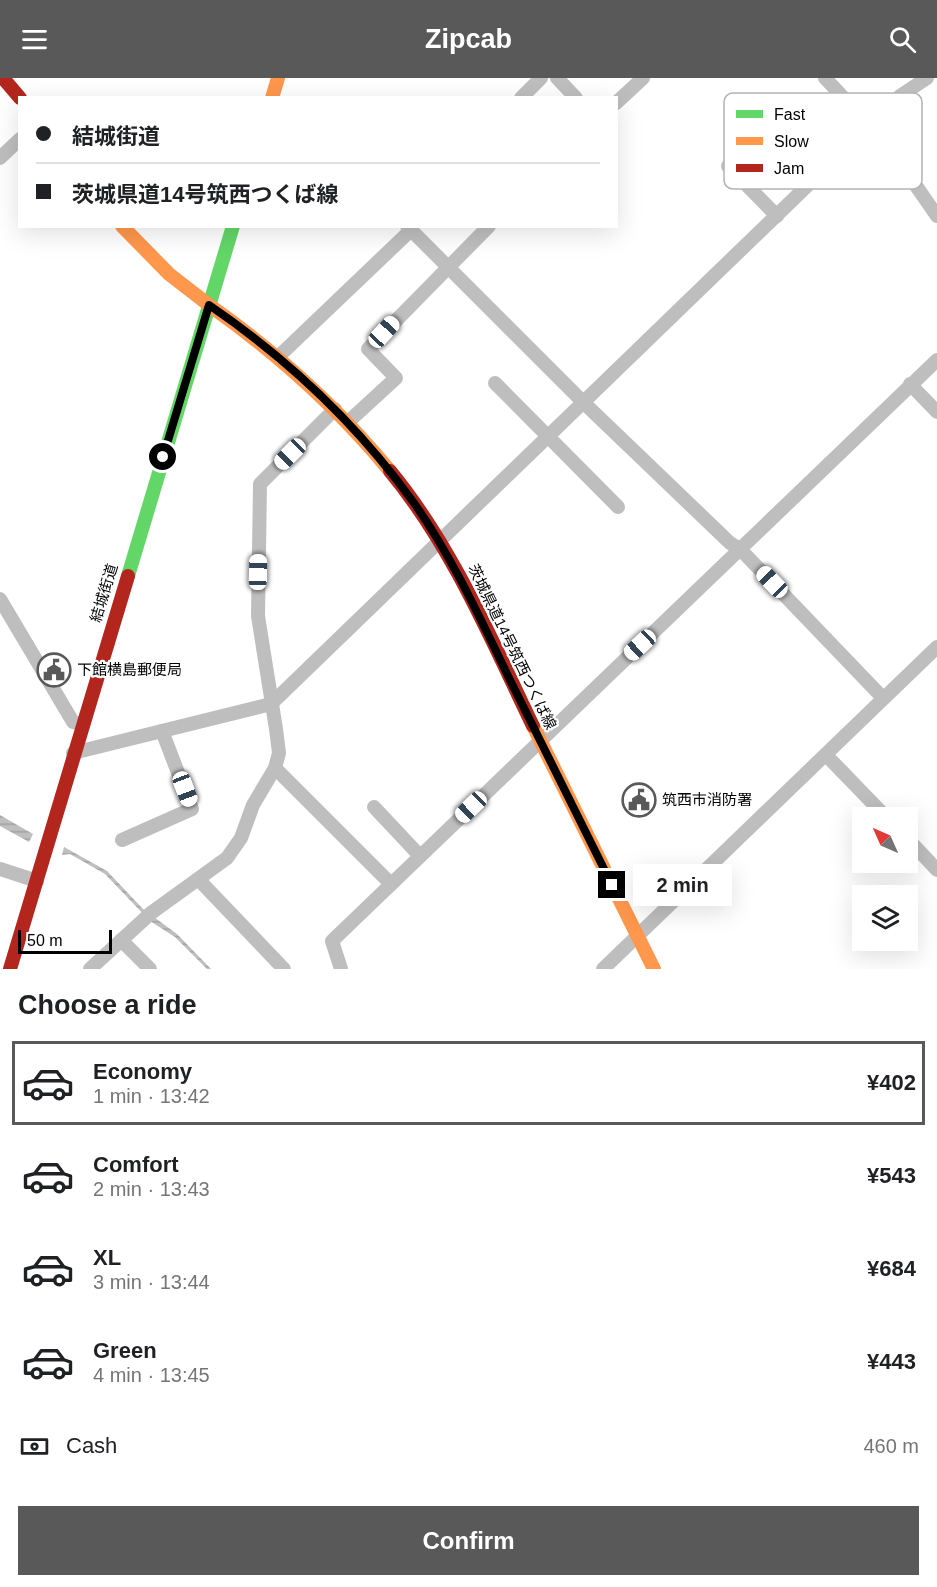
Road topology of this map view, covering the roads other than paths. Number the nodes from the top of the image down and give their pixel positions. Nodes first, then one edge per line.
1 (3, 78) edge
2 (278, 78) edge
3 (541, 78) edge
4 (557, 78) edge
5 (643, 78) edge
6 (825, 78) edge
7 (927, 78) edge
8 (839, 93) edge
9 (904, 93) edge
10 (18, 96) edge
11 (273, 96) edge
12 (523, 96) edge
13 (574, 96) edge
14 (618, 101) edge
15 (18, 142) edge
16 (0, 158) edge
17 (751, 189) edge
18 (805, 189) edge
19 (917, 189) edge
20 (777, 216) junction
21 (937, 216) edge
22 (124, 228) edge
23 (232, 228) edge
24 (409, 228) edge
25 (487, 228) edge
26 (448, 266) junction
27 (209, 305) junction
28 (278, 357) junction
29 (937, 360) edge
30 (495, 383) dead end
31 (910, 384) junction
32 (584, 403) junction
33 (335, 409) junction
34 (937, 412) edge
35 (348, 422) junction
36 (549, 438) junction
37 (618, 507) dead end
38 (440, 543) junction
39 (740, 549) junction
40 (0, 599) edge
41 (937, 647) edge
42 (883, 698) junction
43 (271, 704) junction
44 (81, 724) junction
45 (162, 731) junction
46 (540, 741) junction
47 (73, 753) junction
48 (826, 755) junction
49 (275, 768) junction
50 (374, 807) dead end
51 (876, 807) edge
52 (122, 840) dead end
53 (918, 850) edge
54 (420, 856) junction
55 (0, 869) edge
56 (937, 870) edge
57 (198, 879) junction
58 (37, 880) junction
59 (391, 884) junction
60 (638, 936) junction
61 (121, 940) junction
62 (10, 969) edge
63 (90, 969) edge
64 (150, 969) edge
65 (284, 969) edge
66 (341, 969) edge
67 (603, 969) edge
68 (654, 969) edge

1 - 10 main road
2 - 11 main road
3 - 12 street
4 - 13 street
5 - 14 street
6 - 8 street
7 - 9 street
15 - 16 street
17 - 20 street
18 - 20 street
19 - 21 street
20 - 32 street
22 - 27 main road, 茨城県道14号筑西つくば線
23 - 27 main road, 結城街道
24 - 26 street
24 - 28 street
25 - 26 street
26 - 32 street
26 - 35 street
27 - 28 main road, 茨城県道14号筑西つくば線
27 - 44 main road, 結城街道
28 - 33 main road, 茨城県道14号筑西つくば線
29 - 31 street
30 - 36 street
31 - 34 street
31 - 39 street
32 - 36 street
32 - 39 street
33 - 35 main road, 茨城県道14号筑西つくば線
33 - 43 street
35 - 38 main road, 茨城県道14号筑西つくば線
36 - 37 street
36 - 38 street
38 - 43 street
38 - 46 main road, 茨城県道14号筑西つくば線
39 - 42 street
39 - 46 street
40 - 44 street
41 - 42 street
42 - 48 street
43 - 45 street
43 - 49 street
44 - 47 main road, 結城街道
45 - 47 street
45 - 52 street
46 - 54 street
46 - 60 main road, 茨城県道14号筑西つくば線
47 - 58 main road, 結城街道
48 - 51 street
48 - 60 street
49 - 57 street
49 - 59 street
50 - 54 street
53 - 56 street
54 - 59 street
55 - 58 street
57 - 61 street
57 - 65 street
58 - 62 main road, 結城街道
59 - 66 street
60 - 67 street
60 - 68 main road, 茨城県道14号筑西つくば線
61 - 63 street
61 - 64 street

